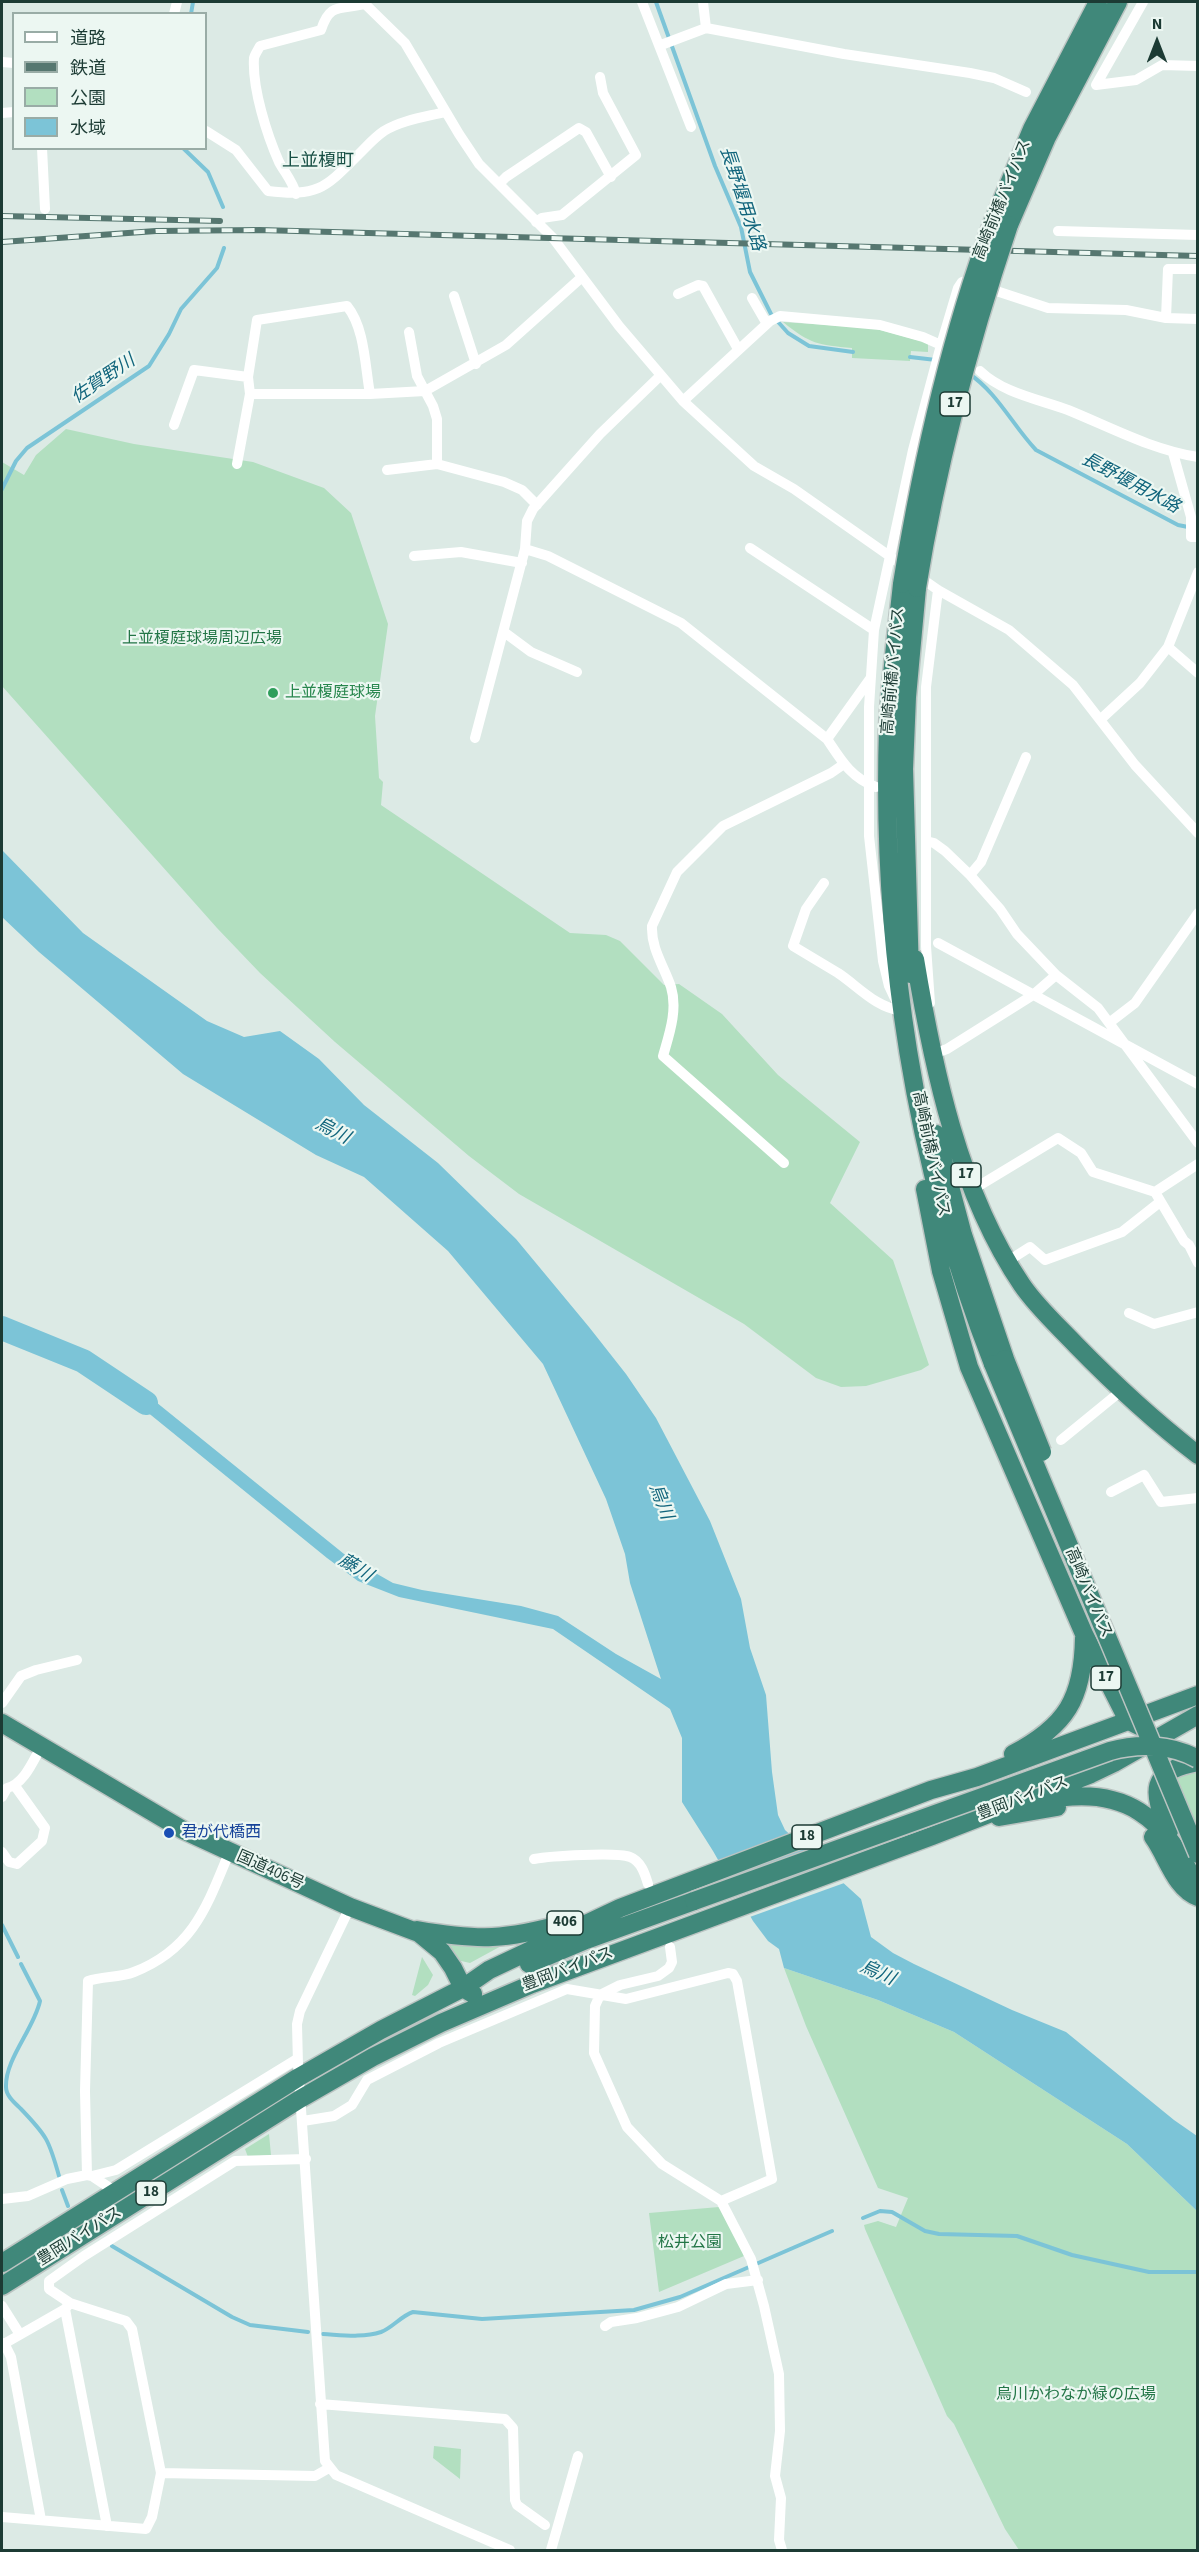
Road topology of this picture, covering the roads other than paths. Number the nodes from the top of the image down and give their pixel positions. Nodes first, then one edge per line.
1 (642, 2) edge
2 (703, 2) edge
3 (1098, 2) edge
4 (1118, 2) edge
5 (1143, 2) edge
6 (364, 3) edge
7 (706, 28) junction
8 (667, 42) junction
9 (1197, 66) edge
10 (600, 77) dead end
11 (1026, 92) dead end
12 (445, 111) junction
13 (691, 127) dead end
14 (207, 131) edge
15 (42, 150) edge
16 (611, 177) junction
17 (499, 184) junction
18 (296, 194) junction
19 (45, 208) dead end
20 (536, 222) junction
21 (1001, 225) junction
22 (1058, 231) dead end
23 (1197, 235) edge
24 (1197, 269) edge
25 (582, 277) junction
26 (678, 294) dead end
27 (454, 296) dead end
28 (752, 298) dead end
29 (1166, 318) junction
30 (1197, 319) edge
31 (772, 321) junction
32 (409, 332) dead end
33 (940, 348) junction
34 (738, 349) junction
35 (476, 364) junction
36 (980, 370) dead end
37 (660, 376) junction
38 (248, 377) junction
39 (424, 391) junction
40 (250, 394) junction
41 (370, 394) junction
42 (683, 401) junction
43 (174, 425) dead end
44 (1173, 453) junction
45 (1197, 457) edge
46 (237, 464) dead end
47 (437, 464) junction
48 (387, 470) dead end
49 (537, 505) junction
50 (1193, 535) edge
51 (750, 548) dead end
52 (525, 549) junction
53 (414, 556) dead end
54 (890, 558) junction
55 (522, 563) junction
56 (1197, 578) edge
57 (910, 586) junction
58 (938, 590) junction
59 (874, 630) junction
60 (504, 632) junction
61 (1168, 647) junction
62 (577, 672) dead end
63 (1197, 673) edge
64 (870, 679) junction
65 (1101, 719) junction
66 (475, 738) dead end
67 (827, 739) junction
68 (1026, 757) dead end
69 (844, 764) junction
70 (873, 786) junction
71 (912, 788) dead end
72 (925, 788) junction
73 (1197, 833) edge
74 (926, 841) junction
75 (970, 875) junction
76 (824, 883) dead end
77 (908, 913) junction
78 (1197, 913) edge
79 (938, 943) dead end
80 (1056, 975) junction
81 (1033, 995) junction
82 (902, 1011) junction
83 (1109, 1023) junction
84 (1127, 1047) junction
85 (933, 1054) junction
86 (1197, 1084) edge
87 (923, 1133) junction
88 (1197, 1143) edge
89 (784, 1163) dead end
90 (1197, 1164) edge
91 (972, 1190) junction
92 (954, 1196) junction
93 (1158, 1197) junction
94 (1197, 1238) edge
95 (1184, 1241) junction
96 (1008, 1261) junction
97 (1197, 1263) edge
98 (1197, 1312) edge
99 (1129, 1313) dead end
100 (999, 1361) junction
101 (1121, 1391) junction
102 (1061, 1440) dead end
103 (1197, 1455) edge
104 (1111, 1492) dead end
105 (1197, 1498) edge
106 (1084, 1634) junction
107 (77, 1660) dead end
108 (1197, 1695) edge
109 (1197, 1702) edge
110 (2, 1703) edge
111 (1197, 1715) edge
112 (1137, 1718) junction
113 (2, 1723) edge
114 (1171, 1731) junction
115 (41, 1747) junction
116 (1197, 1760) edge
117 (15, 1786) junction
118 (931, 1790) junction
119 (2, 1797) edge
120 (1145, 1820) junction
121 (1197, 1824) edge
122 (932, 1836) junction
123 (1177, 1849) junction
124 (2, 1852) edge
125 (229, 1853) junction
126 (1197, 1854) edge
127 (534, 1859) dead end
128 (648, 1884) dead end
129 (1197, 1891) edge
130 (1197, 1897) edge
131 (350, 1907) junction
132 (620, 1908) junction
133 (409, 1928) junction
134 (670, 1947) dead end
135 (463, 1988) junction
136 (600, 1995) junction
137 (498, 1998) junction
138 (298, 2068) junction
139 (300, 2099) junction
140 (303, 2121) junction
141 (306, 2159) junction
142 (90, 2176) junction
143 (116, 2192) junction
144 (2, 2199) edge
145 (721, 2201) junction
146 (2, 2262) edge
147 (758, 2280) junction
148 (2, 2286) edge
149 (2, 2306) edge
150 (68, 2306) junction
151 (604, 2326) dead end
152 (19, 2333) junction
153 (3, 2344) edge
154 (320, 2404) junction
155 (578, 2456) dead end
156 (329, 2468) junction
157 (160, 2473) junction
158 (2, 2517) edge
159 (41, 2520) junction
160 (545, 2525) dead end
161 (106, 2526) junction
162 (510, 2550) edge
163 (550, 2550) edge
164 (782, 2550) edge

1 - 8 street
2 - 7 street
3 - 21 highway, 高崎前橋バイパス / 17
4 - 21 highway, 高崎前橋バイパス / 17
5 - 9 street
6 - 12 street
6 - 18 street
7 - 8 street
7 - 11 street
8 - 13 street
10 - 16 street
12 - 17 street
12 - 18 street
14 - 18 street
15 - 19 street
16 - 17 street
16 - 20 street
17 - 20 street
20 - 25 street
21 - 57 highway, 高崎前橋バイパス / 17, bridge
22 - 23 street
24 - 29 street
25 - 35 street
25 - 37 street
26 - 34 street
27 - 35 street
28 - 31 street
29 - 30 street
29 - 33 street
31 - 33 street
31 - 34 street
32 - 39 street
33 - 54 street
34 - 42 street
35 - 39 street
36 - 44 street
37 - 42 street
37 - 49 street
38 - 40 street
38 - 41 street
38 - 43 street
39 - 41 street
39 - 47 street
40 - 41 street
40 - 46 street
42 - 54 street
44 - 45 street
44 - 50 street
47 - 48 street
47 - 49 street
49 - 52 street
51 - 59 street
52 - 55 street
52 - 67 street
53 - 55 street
54 - 58 street
54 - 59 street
55 - 60 street
56 - 61 street
57 - 77 highway, 高崎前橋バイパス / 17
57 - 82 highway, 高崎前橋バイパス / 17
58 - 65 street
58 - 72 street
59 - 64 street
60 - 62 street
60 - 66 street
61 - 63 street
61 - 65 street
64 - 67 street
64 - 70 street
65 - 73 street
67 - 69 street
68 - 75 street
69 - 70 street
69 - 89 street
70 - 82 street
71 - 72 street
72 - 74 street
74 - 75 street
74 - 85 street
75 - 80 street
76 - 82 street
77 - 85 highway, 17
77 - 92 highway, 高崎前橋バイパス / 17
78 - 83 street
79 - 81 street
80 - 81 street
80 - 83 street
81 - 84 street
81 - 85 street
82 - 87 highway, 高崎前橋バイパス / 17
83 - 84 street
84 - 86 street
84 - 88 street
85 - 91 highway, 17
85 - 92 highway
87 - 100 highway, 高崎前橋バイパス / 17
87 - 106 highway, 17
90 - 93 street
91 - 93 street
91 - 96 highway, 17
92 - 100 highway, 高崎前橋バイパス / 17
93 - 95 street
93 - 96 street
94 - 95 street
95 - 97 street
96 - 101 highway, 17
98 - 99 street
100 - 121 highway, 高崎バイパス / 17, bridge
100 - 126 highway, 高崎バイパス / 17, bridge
101 - 102 street
101 - 103 highway, 17
104 - 105 street
106 - 112 highway, 17
106 - 118 highway
107 - 110 street
108 - 112 highway
109 - 112 highway
111 - 114 highway, 豊岡バイパス
112 - 114 highway
112 - 118 highway, 豊岡バイパス / 18
113 - 115 highway, 国道406号 / 406
114 - 122 highway, 豊岡バイパス / 18
115 - 117 street
115 - 125 highway, 国道406号 / 406
116 - 123 highway
116 - 135 highway, 18, bridge
117 - 119 street
117 - 124 street
118 - 132 highway, 豊岡バイパス / 18
120 - 122 highway
120 - 123 highway
120 - 130 highway
122 - 137 highway, 豊岡バイパス / 18
123 - 129 highway
125 - 131 highway, 国道406号 / 406
125 - 142 street
127 - 128 street
131 - 133 highway, 国道406号 / 406
131 - 138 street
132 - 133 highway, 406
132 - 135 highway, 豊岡バイパス / 18
133 - 135 highway, 国道406号 / 406
134 - 136 street
135 - 137 highway
135 - 138 highway, 豊岡バイパス / 18
136 - 140 street
136 - 145 street
136 - 145 street
137 - 139 highway, 豊岡バイパス / 18
138 - 139 street
138 - 142 street
138 - 143 highway, 豊岡バイパス / 18
139 - 140 street
139 - 148 highway, 豊岡バイパス / 18
140 - 141 street
141 - 150 street
141 - 154 street
142 - 143 street
142 - 144 street
143 - 146 highway, 豊岡バイパス / 18
145 - 147 street
147 - 151 street
147 - 164 street
149 - 152 street
150 - 152 street
150 - 157 street
150 - 161 street
152 - 153 street
153 - 159 street
154 - 156 street
154 - 160 street
155 - 163 street
156 - 157 street
156 - 162 street
157 - 161 street
158 - 159 street
159 - 161 street

